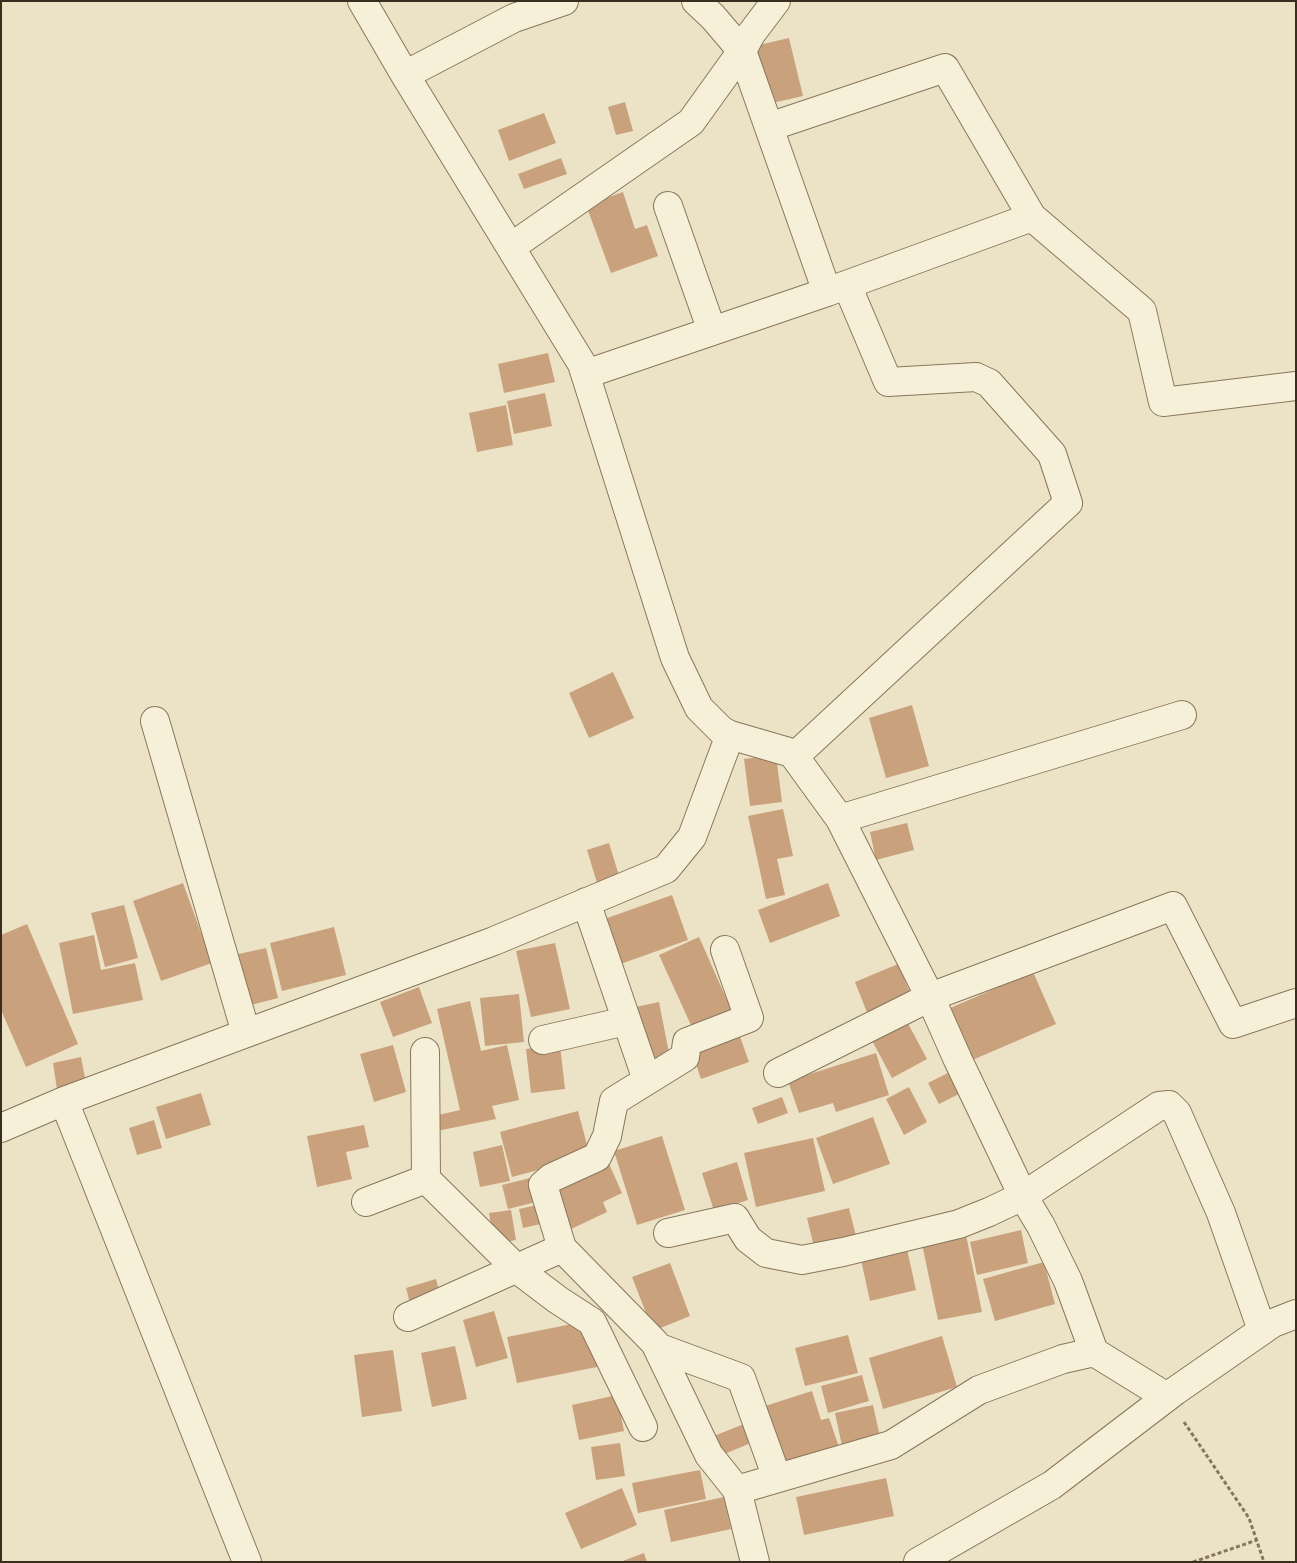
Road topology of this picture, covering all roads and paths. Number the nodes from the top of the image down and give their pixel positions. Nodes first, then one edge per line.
1 (362, 1) edge
2 (564, 1) edge
3 (696, 1) edge
4 (776, 1) edge
5 (742, 51) junction
6 (405, 75) junction
7 (769, 127) junction
8 (668, 206) dead end
9 (1032, 217) junction
10 (511, 247) junction
11 (837, 289) junction
12 (712, 331) junction
13 (586, 374) junction
14 (1296, 386) edge
15 (1182, 715) dead end
16 (155, 721) dead end
17 (730, 735) junction
18 (795, 756) junction
19 (840, 819) junction
20 (586, 902) junction
21 (725, 950) dead end
22 (930, 997) junction
23 (1296, 1003) edge
24 (626, 1021) junction
25 (246, 1033) junction
26 (543, 1040) dead end
27 (425, 1052) dead end
28 (778, 1073) dead end
29 (646, 1080) junction
30 (64, 1101) junction
31 (1, 1128) edge
32 (426, 1179) junction
33 (1023, 1196) junction
34 (366, 1202) dead end
35 (668, 1233) dead end
36 (562, 1248) junction
37 (517, 1269) junction
38 (1296, 1314) edge
39 (408, 1317) dead end
40 (1262, 1330) junction
41 (657, 1347) junction
42 (1094, 1352) junction
43 (1167, 1397) junction
44 (643, 1427) dead end
45 (777, 1478) junction
46 (737, 1490) junction
47 (1257, 1540) junction
48 (247, 1562) edge
49 (755, 1562) edge
50 (918, 1562) edge
51 (1193, 1562) edge
52 (1264, 1562) edge

1 - 6 street
2 - 6 street
3 - 5 street
4 - 5 street
5 - 7 street
5 - 10 street
6 - 10 street
7 - 9 street
7 - 11 street
8 - 12 street
9 - 11 street
9 - 14 street
10 - 13 street
11 - 12 street
11 - 18 street
12 - 13 street
13 - 17 street
15 - 19 street
16 - 25 street
17 - 18 street
17 - 20 street
18 - 19 street
19 - 22 street
20 - 24 street
20 - 25 street
21 - 29 street
22 - 23 street
22 - 28 street
22 - 33 street
24 - 26 street
24 - 29 street
25 - 30 street
27 - 32 street
29 - 36 street
30 - 31 street
30 - 48 street
32 - 34 street
32 - 37 street
33 - 35 street
33 - 40 street
33 - 42 street
36 - 37 street
36 - 41 street
37 - 39 street
37 - 44 street
38 - 40 street
40 - 43 street
41 - 45 street
41 - 46 street
42 - 43 street
42 - 45 street
43 - 47 path
43 - 50 street
45 - 46 street
46 - 49 street
47 - 51 path
47 - 52 path

